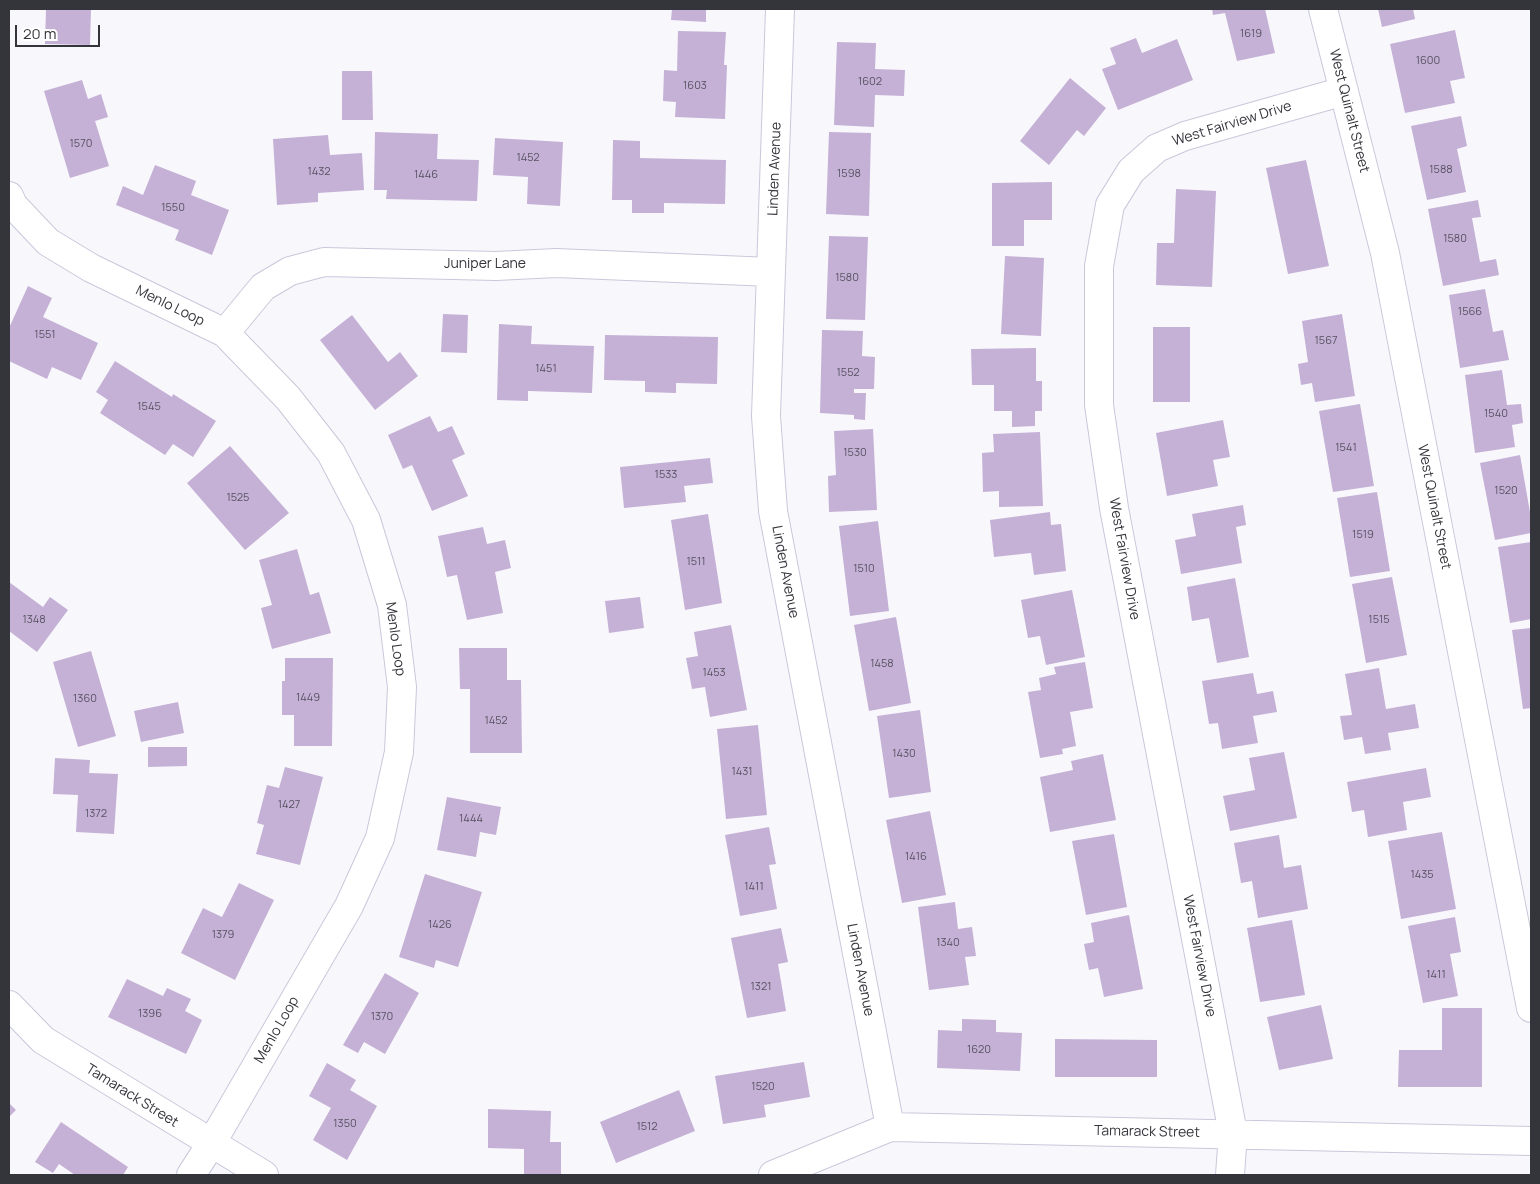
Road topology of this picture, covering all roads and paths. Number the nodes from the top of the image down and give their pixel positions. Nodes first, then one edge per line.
1 (780, 9) edge
2 (1324, 9) edge
3 (1344, 91) junction
4 (9, 196) edge
5 (771, 272) junction
6 (225, 333) junction
7 (9, 1005) edge
8 (1531, 1008) edge
9 (890, 1127) junction
10 (1233, 1133) junction
11 (1531, 1141) edge
12 (211, 1144) junction
13 (191, 1175) edge
14 (264, 1175) edge
15 (773, 1175) edge
16 (1230, 1175) edge

1 - 5 street, Linden Avenue
2 - 3 street, West Quinalt Street
3 - 8 street, West Quinalt Street
3 - 10 street, West Fairview Drive
4 - 6 street, Menlo Loop
5 - 6 street, Juniper Lane
5 - 9 street, Linden Avenue
6 - 12 street, Menlo Loop
7 - 12 street, Tamarack Street
9 - 10 street, Tamarack Street
9 - 15 street, Tamarack Street
10 - 11 street, Tamarack Street
10 - 16 street, West Fairview Drive
12 - 13 street, Menlo Loop
12 - 14 street, Tamarack Street

